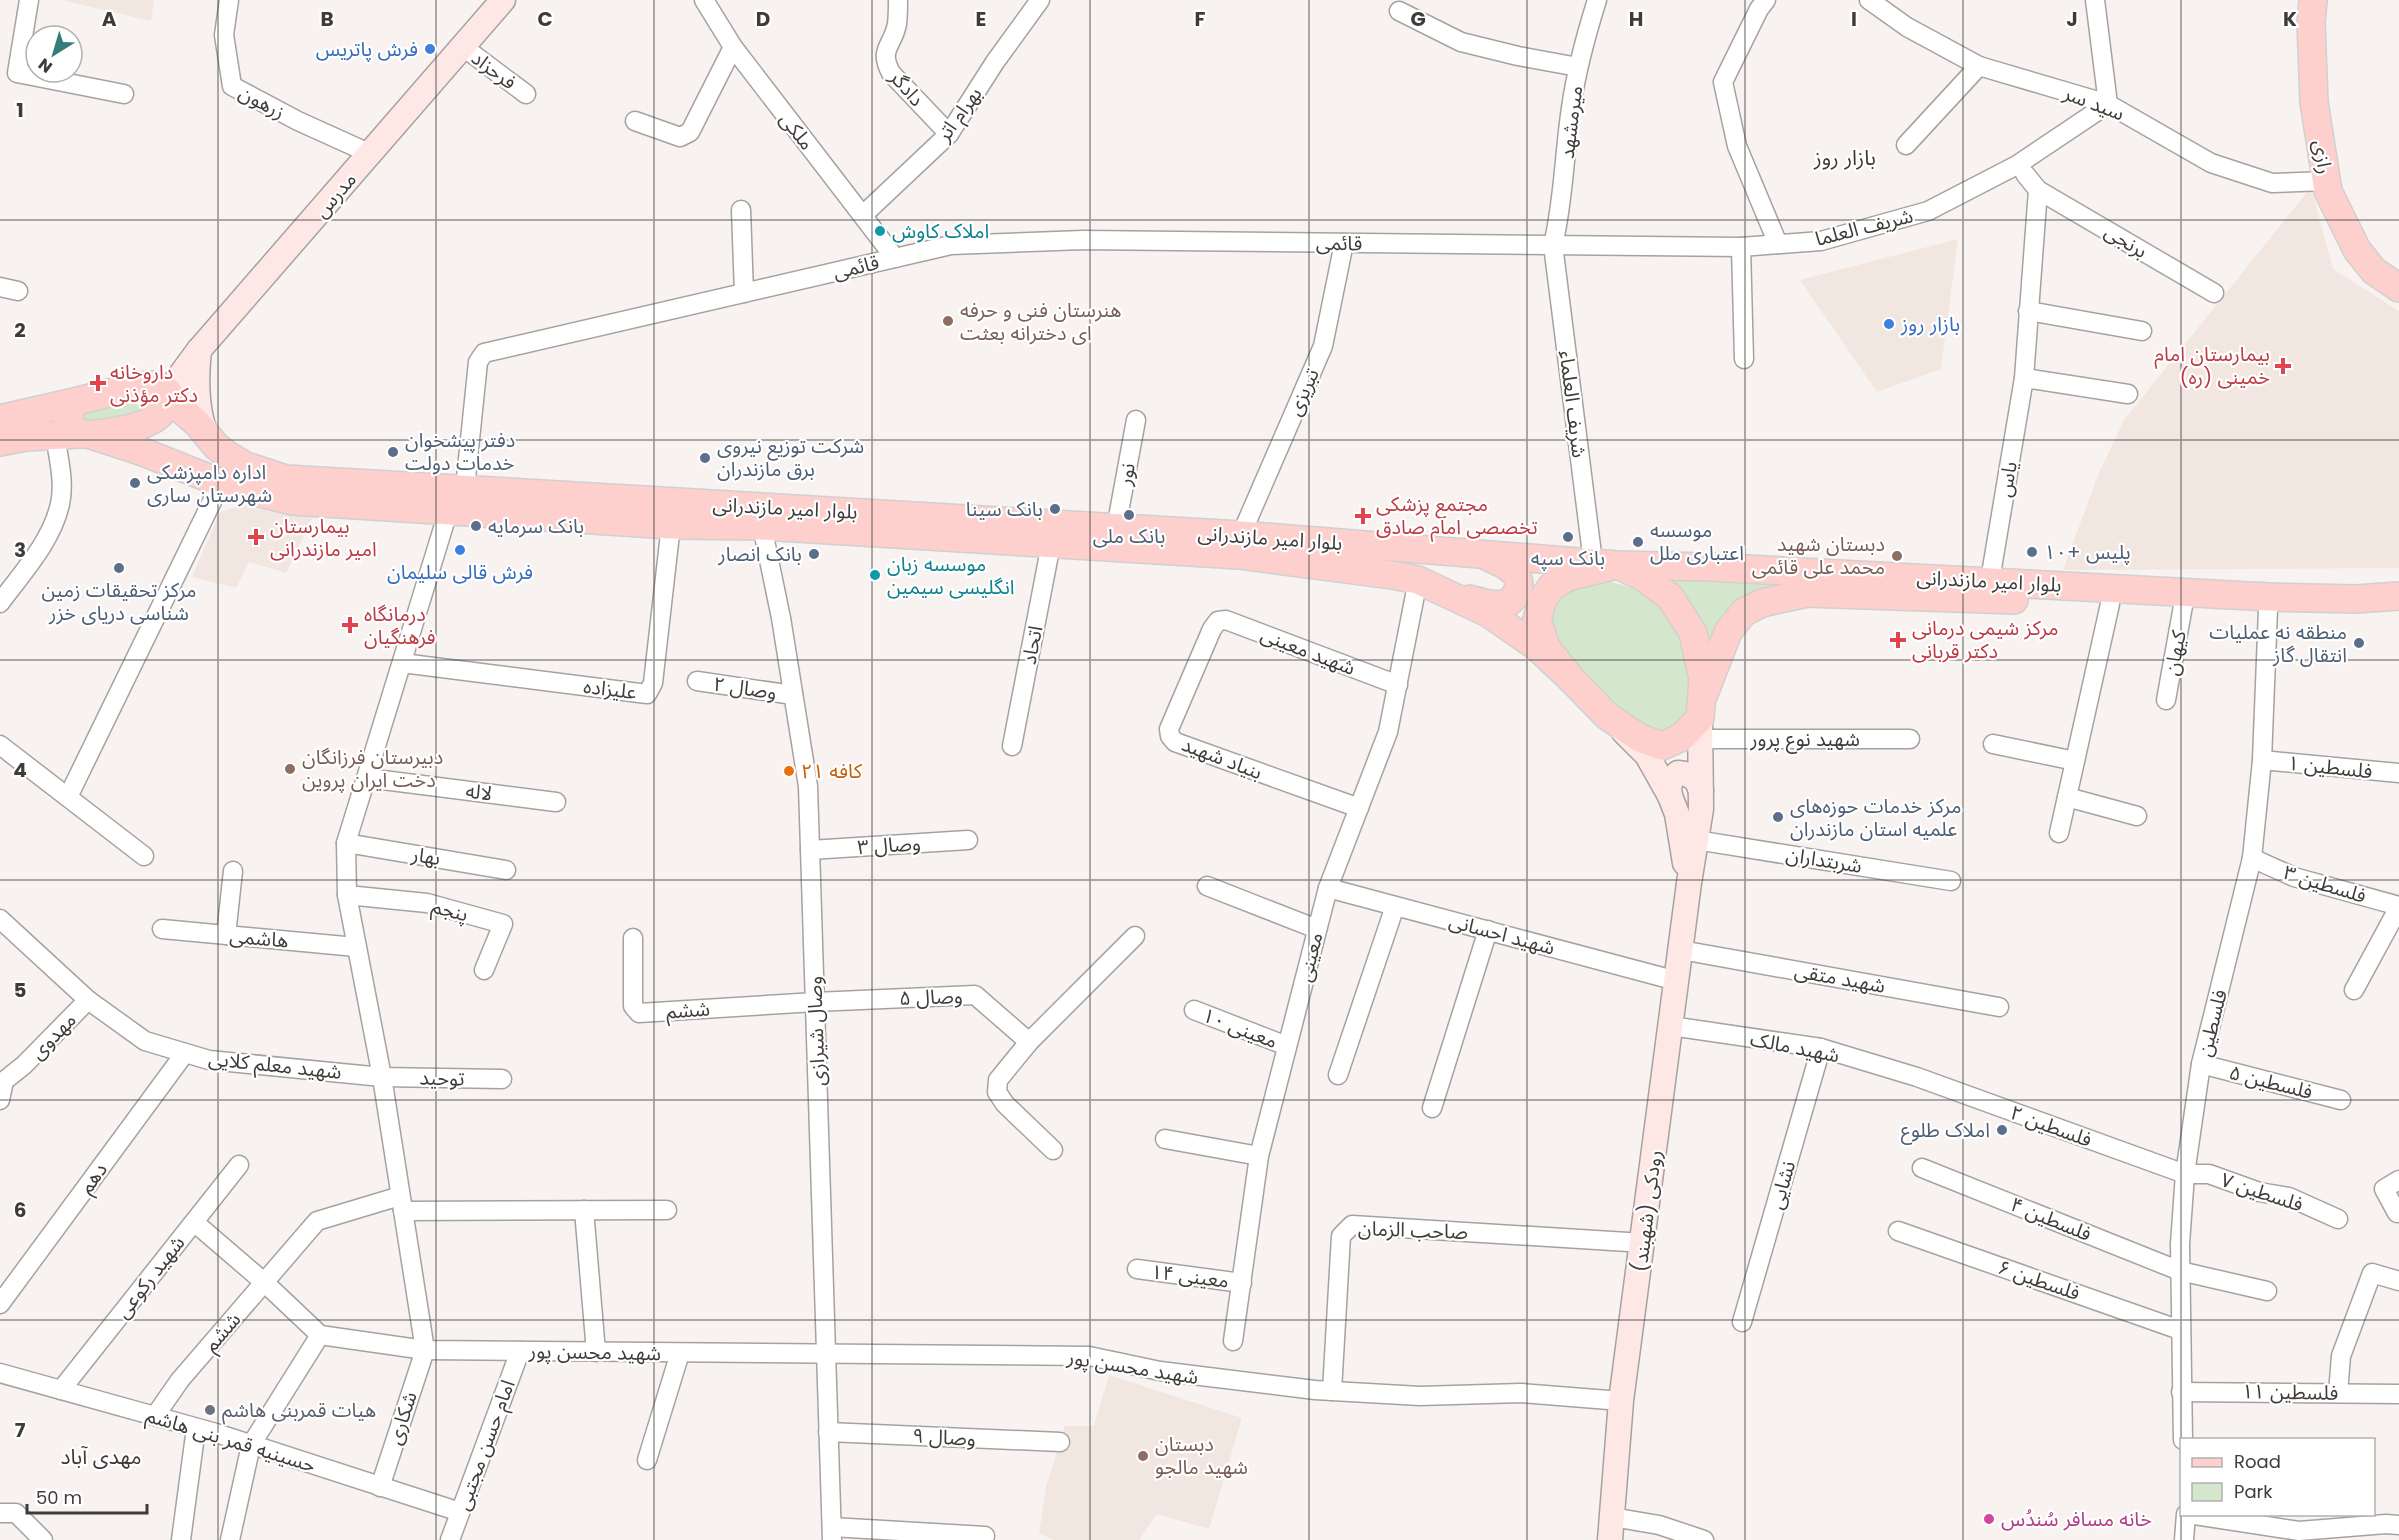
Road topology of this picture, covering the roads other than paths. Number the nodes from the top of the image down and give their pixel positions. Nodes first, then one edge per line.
1 (30, 0) edge
2 (230, 0) edge
3 (704, 0) edge
4 (898, 0) edge
5 (1040, 0) edge
6 (1597, 0) edge
7 (1766, 0) edge
8 (1869, 0) edge
9 (2095, 0) edge
10 (2313, 0) edge
11 (499, 1) edge
12 (1399, 11) dead end
13 (462, 46) junction
14 (733, 47) junction
15 (1979, 66) junction
16 (1578, 67) junction
17 (124, 94) dead end
18 (526, 94) dead end
19 (2108, 104) junction
20 (635, 121) dead end
21 (949, 134) junction
22 (1906, 146) dead end
23 (371, 154) junction
24 (2025, 174) dead end
25 (2326, 181) junction
26 (2038, 190) junction
27 (741, 210) dead end
28 (863, 215) junction
29 (1344, 243) junction
30 (1778, 244) junction
31 (1553, 245) junction
32 (1741, 247) junction
33 (895, 258) junction
34 (0, 287) edge
35 (2399, 288) edge
36 (18, 291) dead end
37 (744, 293) junction
38 (2214, 293) dead end
39 (2028, 311) junction
40 (2142, 331) dead end
41 (199, 350) junction
42 (1744, 359) dead end
43 (2024, 378) junction
44 (2128, 393) dead end
45 (169, 395) junction
46 (78, 401) junction
47 (0, 419) edge
48 (1136, 420) dead end
49 (86, 434) junction
50 (55, 435) junction
51 (211, 440) junction
52 (0, 442) edge
53 (196, 472) junction
54 (221, 483) junction
55 (465, 488) junction
56 (448, 512) junction
57 (671, 525) junction
58 (762, 526) junction
59 (1116, 528) junction
60 (1241, 535) junction
61 (1051, 544) junction
62 (1481, 554) junction
63 (1605, 564) junction
64 (1418, 580) junction
65 (1990, 580) junction
66 (1451, 595) junction
67 (2399, 596) edge
68 (0, 603) edge
69 (2110, 604) junction
70 (2183, 606) junction
71 (2268, 609) junction
72 (2399, 614) edge
73 (1218, 621) joint
74 (402, 663) junction
75 (1571, 679) junction
76 (697, 681) dead end
77 (1398, 685) junction
78 (793, 695) junction
79 (2166, 700) dead end
80 (1607, 716) junction
81 (1701, 719) junction
82 (1910, 739) dead end
83 (1993, 744) dead end
84 (0, 745) edge
85 (1012, 746) dead end
86 (2262, 760) junction
87 (2075, 761) junction
88 (2399, 773) edge
89 (367, 778) junction
90 (1701, 791) junction
91 (1670, 796) junction
92 (68, 797) junction
93 (2067, 797) junction
94 (556, 802) dead end
95 (1359, 808) junction
96 (2137, 816) dead end
97 (2059, 833) dead end
98 (968, 840) dead end
99 (1696, 840) junction
100 (346, 843) junction
101 (810, 850) junction
102 (144, 856) dead end
103 (2252, 858) junction
104 (506, 870) dead end
105 (233, 871) dead end
106 (1951, 881) dead end
107 (1689, 883) junction
108 (1208, 886) dead end
109 (1328, 888) junction
110 (347, 896) junction
111 (1395, 906) junction
112 (2399, 906) edge
113 (0, 919) edge
114 (1317, 928) junction
115 (162, 929) dead end
116 (1488, 930) junction
117 (226, 935) junction
118 (1135, 936) dead end
119 (633, 938) dead end
120 (356, 947) junction
121 (1681, 950) junction
122 (484, 970) dead end
123 (1677, 981) junction
124 (2354, 990) dead end
125 (88, 1000) junction
126 (815, 1002) junction
127 (2000, 1007) dead end
128 (1194, 1010) dead end
129 (1671, 1026) junction
130 (1029, 1042) junction
131 (1287, 1046) junction
132 (1821, 1048) junction
133 (186, 1053) junction
134 (2201, 1064) junction
135 (1338, 1075) dead end
136 (382, 1077) junction
137 (1917, 1077) joint
138 (502, 1079) dead end
139 (2, 1080) edge
140 (0, 1100) edge
141 (2341, 1100) dead end
142 (1432, 1108) dead end
143 (1165, 1139) dead end
144 (1053, 1150) dead end
145 (1258, 1156) junction
146 (239, 1165) dead end
147 (1922, 1168) dead end
148 (2185, 1174) junction
149 (2399, 1180) edge
150 (402, 1204) junction
151 (584, 1210) junction
152 (667, 1210) dead end
153 (2397, 1213) dead end
154 (2337, 1220) dead end
155 (194, 1222) junction
156 (1898, 1232) dead end
157 (1644, 1243) junction
158 (1137, 1269) dead end
159 (2180, 1271) junction
160 (2399, 1281) edge
161 (265, 1282) junction
162 (1242, 1283) junction
163 (2267, 1291) dead end
164 (0, 1304) edge
165 (1742, 1322) dead end
166 (2180, 1330) junction
167 (320, 1335) junction
168 (1233, 1341) dead end
169 (424, 1350) junction
170 (520, 1351) junction
171 (596, 1352) junction
172 (680, 1353) junction
173 (825, 1354) junction
174 (0, 1373) edge
175 (61, 1390) junction
176 (1332, 1391) junction
177 (2181, 1392) junction
178 (2338, 1393) junction
179 (2399, 1394) edge
180 (1621, 1401) junction
181 (155, 1416) junction
182 (195, 1428) junction
183 (828, 1432) junction
184 (2183, 1438) edge
185 (1060, 1442) dead end
186 (251, 1445) junction
187 (647, 1460) dead end
188 (380, 1487) junction
189 (460, 1512) junction
190 (0, 1513) edge
191 (2187, 1516) edge
192 (2194, 1516) edge
193 (2399, 1525) edge
194 (1611, 1528) edge
195 (832, 1533) edge
196 (986, 1536) dead end
197 (44, 1540) edge
198 (181, 1540) edge
199 (230, 1540) edge
200 (450, 1540) edge
201 (1704, 1540) edge
202 (2184, 1540) edge

1 - 17 street
2 - 23 street, زرهون
3 - 14 street, ملکی
4 - 21 street, دادگر
5 - 21 street, بهرام اتر
6 - 16 street, میرمشهد
7 - 30 street
8 - 15 street, سید سر
9 - 19 street
10 - 25 main road, رازی
11 - 13 main road, مدرس
12 - 16 street
13 - 18 street, فرحزاد
13 - 23 main road, مدرس
14 - 20 street
14 - 28 street, ملکی
15 - 19 street, سید سر
15 - 22 street
16 - 31 street, میرمشهد
19 - 25 street, سید سر
19 - 30 street, شریف العلما
21 - 28 street, بهرام اتر
23 - 41 main road, مدرس
24 - 26 street
25 - 35 main road, رازی
26 - 38 street, برنجی
26 - 39 street, یاس
27 - 37 street
28 - 33 street, ملکی
29 - 31 street, قائمی
29 - 33 street, قائمی
29 - 60 street, تبریزی
30 - 32 street, شریف العلما
31 - 32 street, شریف العلما
31 - 63 street, شریف العلماء
32 - 42 street
33 - 37 street, قائمی
34 - 36 street
37 - 55 street, قائمی
39 - 40 street
39 - 43 street, یاس
41 - 45 main road, مدرس
41 - 51 main road
43 - 44 street
43 - 65 street, یاس
45 - 46 main road
45 - 49 main road
45 - 51 main road, بلوار امیر مازندرانی
46 - 47 main road
46 - 49 main road
48 - 59 street, نور
49 - 50 main road
49 - 53 main road, بلوار امیر مازندرانی
50 - 52 main road
50 - 68 street
51 - 53 main road
51 - 55 main road, بلوار امیر مازندرانی
53 - 54 main road, بلوار امیر مازندرانی
54 - 56 main road, بلوار امیر مازندرانی
54 - 92 street
55 - 59 main road, بلوار امیر مازندرانی
56 - 57 main road, بلوار امیر مازندرانی
56 - 74 street
57 - 58 main road, بلوار امیر مازندرانی
57 - 74 street, علیزاده
58 - 61 main road, بلوار امیر مازندرانی
58 - 78 street, وصال شیرازی
59 - 60 main road, بلوار امیر مازندرانی
60 - 62 main road, بلوار امیر مازندرانی
61 - 64 main road, بلوار امیر مازندرانی
61 - 85 street, اتحاد
62 - 63 main road, بلوار امیر مازندرانی
62 - 66 main road
63 - 65 main road, بلوار امیر مازندرانی
63 - 75 main road
63 - 81 main road
64 - 66 main road, بلوار امیر مازندرانی
64 - 77 street, معینی
65 - 67 main road, بلوار امیر مازندرانی
66 - 75 main road, بلوار امیر مازندرانی
69 - 70 main road, بلوار امیر مازندرانی
69 - 81 main road, بلوار امیر مازندرانی
69 - 87 street
70 - 71 main road, بلوار امیر مازندرانی
70 - 79 street, کیهان
71 - 72 main road, بلوار امیر مازندرانی
71 - 86 street, فلسطین
73 - 77 street, شهید معینی
73 - 95 street, بنیاد شهید
74 - 89 street
75 - 80 main road
76 - 78 street, وصال ۲
77 - 95 street, معینی
78 - 101 street, وصال شیرازی
80 - 81 main road
80 - 91 main road, رودکی (شهبند)
81 - 82 street, شهید نوع پرور
81 - 90 main road, رودکی (شهبند)
83 - 87 street
84 - 92 street
86 - 88 street, فلسطین ۱
86 - 103 street, فلسطین
87 - 93 street
89 - 94 street, لاله
89 - 100 street
90 - 91 main road
90 - 99 main road, رودکی (شهبند)
91 - 107 main road, رودکی (شهبند)
92 - 102 street
93 - 96 street
93 - 97 street
95 - 109 street, معینی
98 - 101 street, وصال ۳
99 - 106 street, شربتداران
99 - 107 main road, رودکی (شهبند)
100 - 104 street, بهار
100 - 110 street
101 - 126 street, وصال شیرازی
103 - 112 street, فلسطین ۳
103 - 134 street, فلسطین
105 - 117 street
107 - 121 main road, رودکی (شهبند)
108 - 114 street
109 - 111 street, شهید احسانی
109 - 114 street, معینی
110 - 120 street
110 - 122 street, پنجم
111 - 116 street, شهید احسانی
111 - 135 street
112 - 124 street
113 - 125 street, شهید معلم کلایی
114 - 131 street, معینی
115 - 117 street, هاشمی
116 - 123 street, شهید احسانی
116 - 142 street
117 - 120 street, هاشمی
118 - 130 street
119 - 126 street, ششم
120 - 136 street
121 - 123 main road, رودکی (شهبند)
121 - 127 street, شهید متقی
123 - 129 main road, رودکی (شهبند)
125 - 133 street, شهید معلم کلایی
125 - 139 street, مهدوی
126 - 130 street, وصال ۵
126 - 173 street, وصال شیرازی
128 - 131 street, معینی ۱۰
129 - 132 street, شهید مالک
129 - 157 main road, رودکی (شهبند)
130 - 144 street
131 - 145 street, معینی
132 - 137 street, شهید مالک
132 - 165 street, نشایی
133 - 136 street, شهید معلم کلایی
133 - 164 street, دهم
134 - 141 street, فلسطین ۵
134 - 148 street, فلسطین
136 - 138 street, توحید
136 - 150 street
137 - 148 street, فلسطین ۲
139 - 140 street, مهدوی
143 - 145 street
145 - 162 street, معینی
146 - 155 street, شهید رکوعی
147 - 159 street, فلسطین ۴
148 - 154 street, فلسطین ۷
148 - 159 street, فلسطین
149 - 153 street
150 - 151 street, ششم
150 - 161 street, ششم
150 - 169 street
151 - 152 street, ششم
151 - 171 street
155 - 161 street
155 - 175 street, شهید رکوعی
156 - 166 street, فلسطین ۶
157 - 176 street, صاحب الزمان
157 - 180 main road, رودکی (شهبند)
158 - 162 street, معینی ۱۴
159 - 163 street, فلسطین ۴
159 - 166 street, فلسطین
160 - 178 street
161 - 167 street
161 - 181 street, ششم
162 - 168 street, معینی
166 - 177 street, فلسطین
167 - 169 street, شهید محسن پور
167 - 186 street
169 - 170 street, شهید محسن پور
169 - 188 street, شکاری
170 - 171 street, شهید محسن پور
170 - 189 street, امام حسن مجتبی
171 - 172 street, شهید محسن پور
172 - 173 street, شهید محسن پور
172 - 187 street
173 - 176 street, شهید محسن پور
173 - 183 street, وصال شیرازی
174 - 175 street, حسینیه قمر بنی هاشم
175 - 181 street, حسینیه قمر بنی هاشم
176 - 180 street, شهید محسن پور
177 - 178 street, فلسطین ۱۱
177 - 184 street, فلسطین
178 - 179 street, فلسطین ۱۱
180 - 194 main road, رودکی (شهبند)
181 - 182 street, حسینیه قمر بنی هاشم
182 - 186 street, حسینیه قمر بنی هاشم
182 - 198 street
183 - 185 street, وصال ۹
183 - 195 street, وصال شیرازی
186 - 188 street, حسینیه قمر بنی هاشم
186 - 199 street
188 - 189 street, حسینیه قمر بنی هاشم
189 - 200 street, امام حسن مجتبی
190 - 197 street
191 - 202 street
192 - 193 street
194 - 201 street
195 - 196 street

